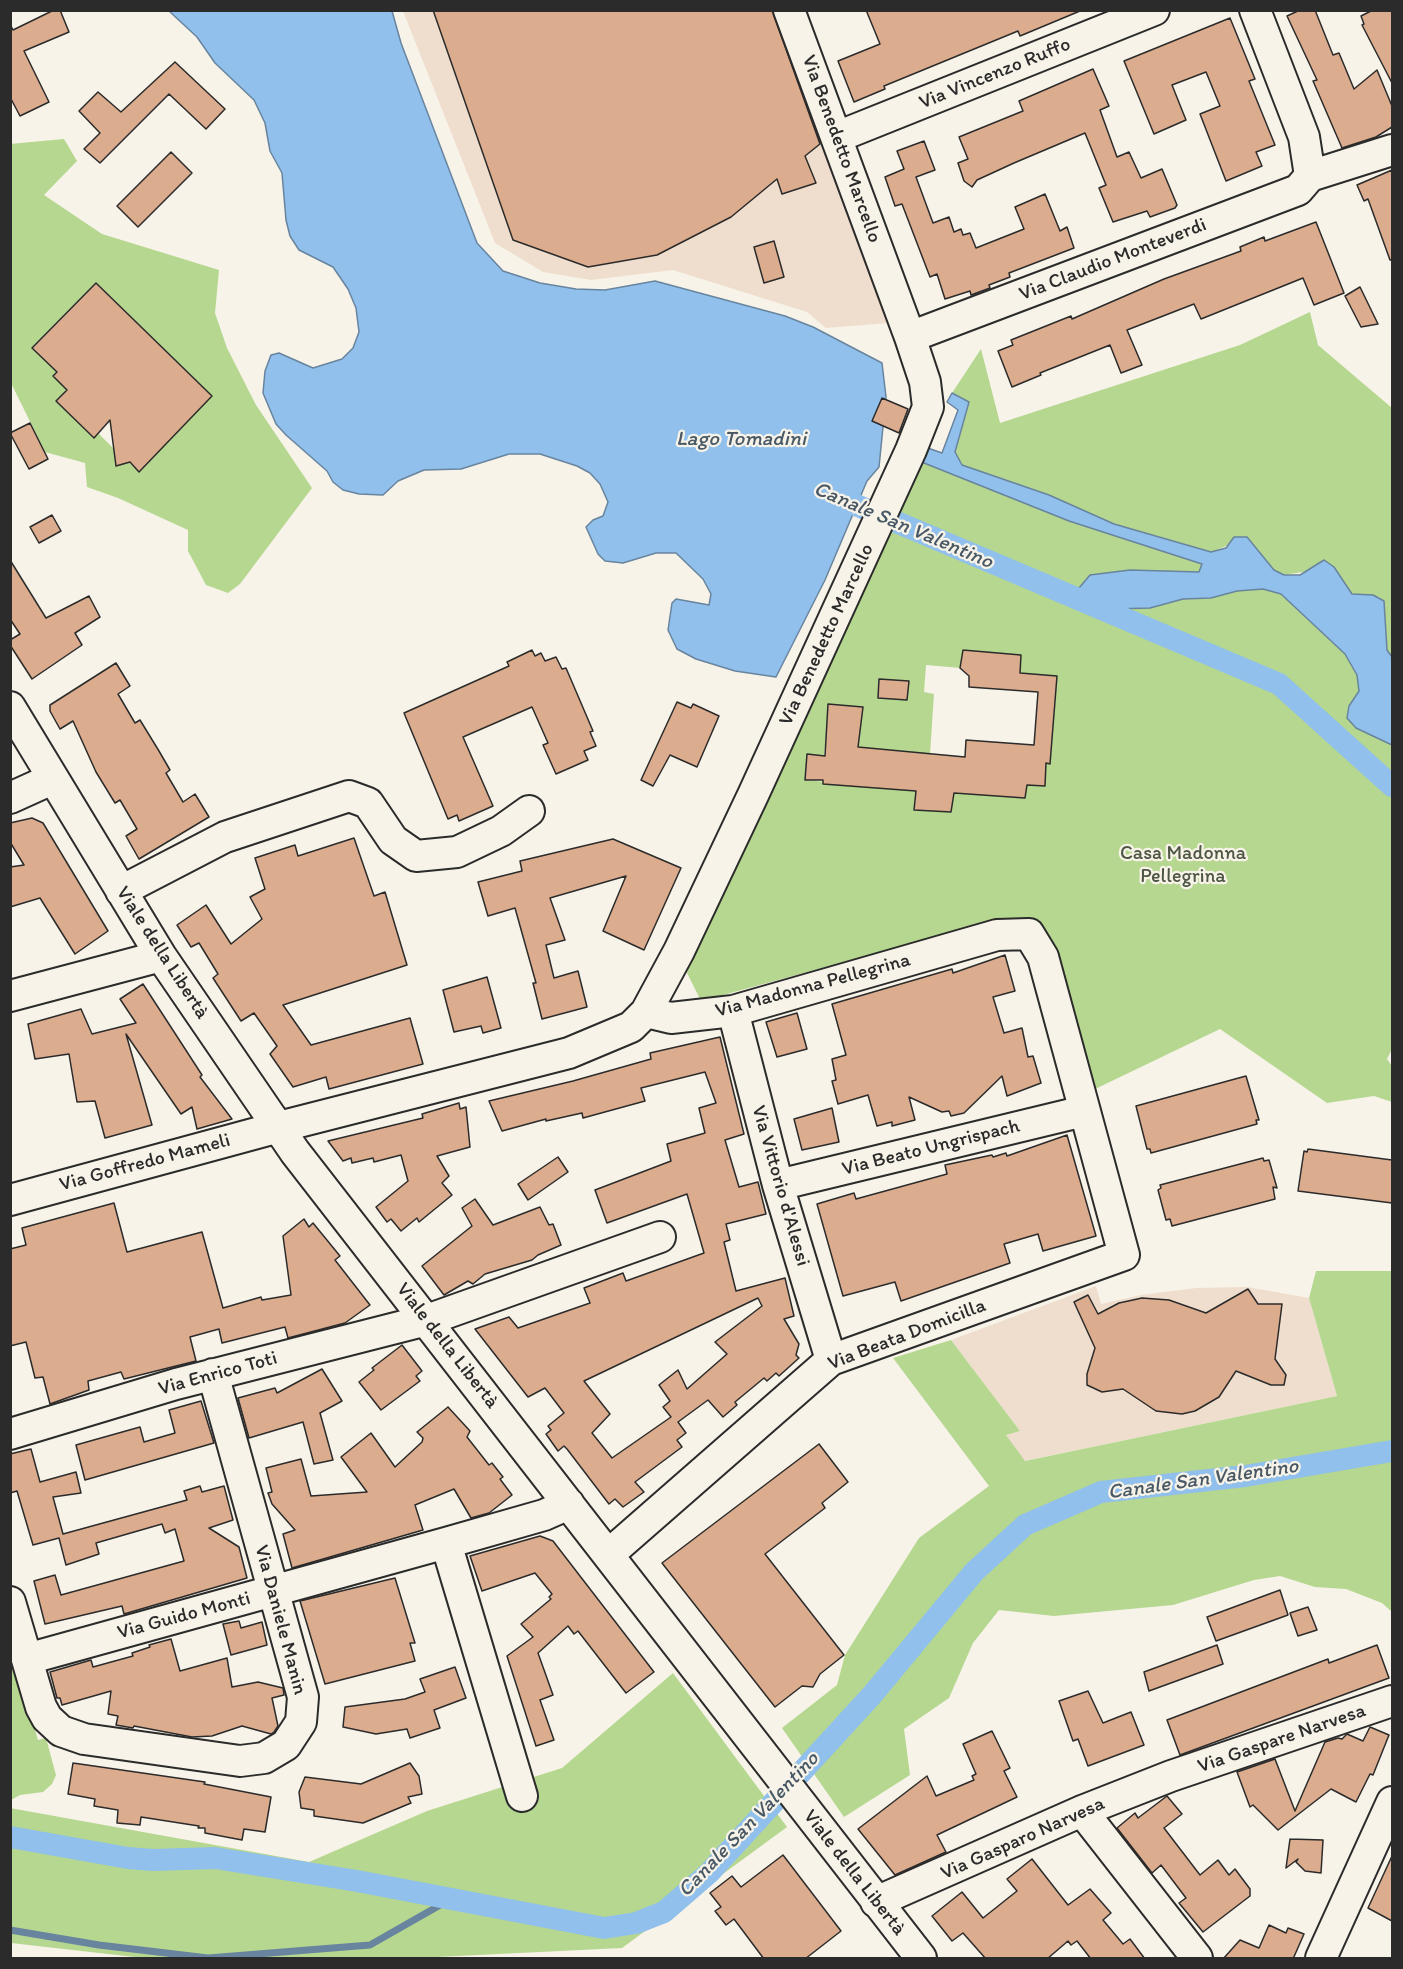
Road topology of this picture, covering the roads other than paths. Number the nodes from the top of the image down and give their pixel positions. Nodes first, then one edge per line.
1 (789, 10) edge
2 (1154, 10) edge
3 (1254, 10) edge
4 (837, 137) junction
5 (1392, 150) edge
6 (1310, 176) junction
7 (910, 337) junction
8 (10, 707) edge
9 (52, 779) junction
10 (10, 798) edge
11 (529, 811) dead end
12 (122, 891) junction
13 (161, 956) junction
14 (10, 996) edge
15 (733, 1011) junction
16 (646, 1012) junction
17 (1084, 1111) junction
18 (279, 1127) junction
19 (778, 1185) junction
20 (10, 1200) edge
21 (660, 1237) dead end
22 (1124, 1255) joint
23 (427, 1320) junction
24 (831, 1360) junction
25 (213, 1374) junction
26 (10, 1434) edge
27 (569, 1504) junction
28 (446, 1543) junction
29 (608, 1555) junction
30 (274, 1591) junction
31 (10, 1602) edge
32 (27, 1659) junction
33 (1392, 1701) edge
34 (1170, 1776) joint
35 (522, 1796) dead end
36 (1392, 1805) edge
37 (1082, 1811) junction
38 (876, 1902) junction
39 (921, 1959) edge
40 (1197, 1959) edge
41 (1320, 1959) edge

1 - 4 street, Via Benedetto Marcello
2 - 4 street, Via Vincenzo Ruffo
3 - 6 street
4 - 7 street, Via Benedetto Marcello
5 - 6 street, Via Claudio Monteverdi
6 - 7 street, Via Claudio Monteverdi
7 - 16 street, Via Benedetto Marcello
8 - 9 street, Viale della Libertà
9 - 10 street
9 - 12 street, Viale della Libertà
11 - 12 street
12 - 13 street, Viale della Libertà
13 - 14 street
13 - 18 street, Viale della Libertà
15 - 16 street, Via Madonna Pellegrina
15 - 17 street, Via Madonna Pellegrina
15 - 19 street, Via Vittorio d'Alessi
16 - 18 street
17 - 19 street, Via Beato Ungrispach
17 - 22 street, Via Madonna Pellegrina
18 - 20 street, Via Goffredo Mameli
18 - 23 street, Viale della Libertà
19 - 24 street, Via Vittorio d'Alessi
21 - 23 street, Via Enrico Toti
22 - 24 street, Via Beata Domicilla
23 - 25 street, Via Enrico Toti
23 - 27 street, Viale della Libertà
24 - 29 street, Via Beata Domicilla
25 - 26 street, Via Enrico Toti
25 - 30 street, Via Daniele Manin
27 - 28 street, Via Guido Monti
27 - 29 street, Viale della Libertà
28 - 30 street, Via Guido Monti
28 - 35 street
29 - 38 street, Viale della Libertà
30 - 32 street, Via Guido Monti
30 - 32 street, Via Daniele Manin
31 - 32 street, Via Daniele Manin
33 - 34 street, Via Gaspare Narvesa
34 - 37 street, Via Gasparo Narvesa
36 - 41 street
37 - 38 street, Via Gasparo Narvesa
37 - 40 street
38 - 39 street, Viale della Libertà

